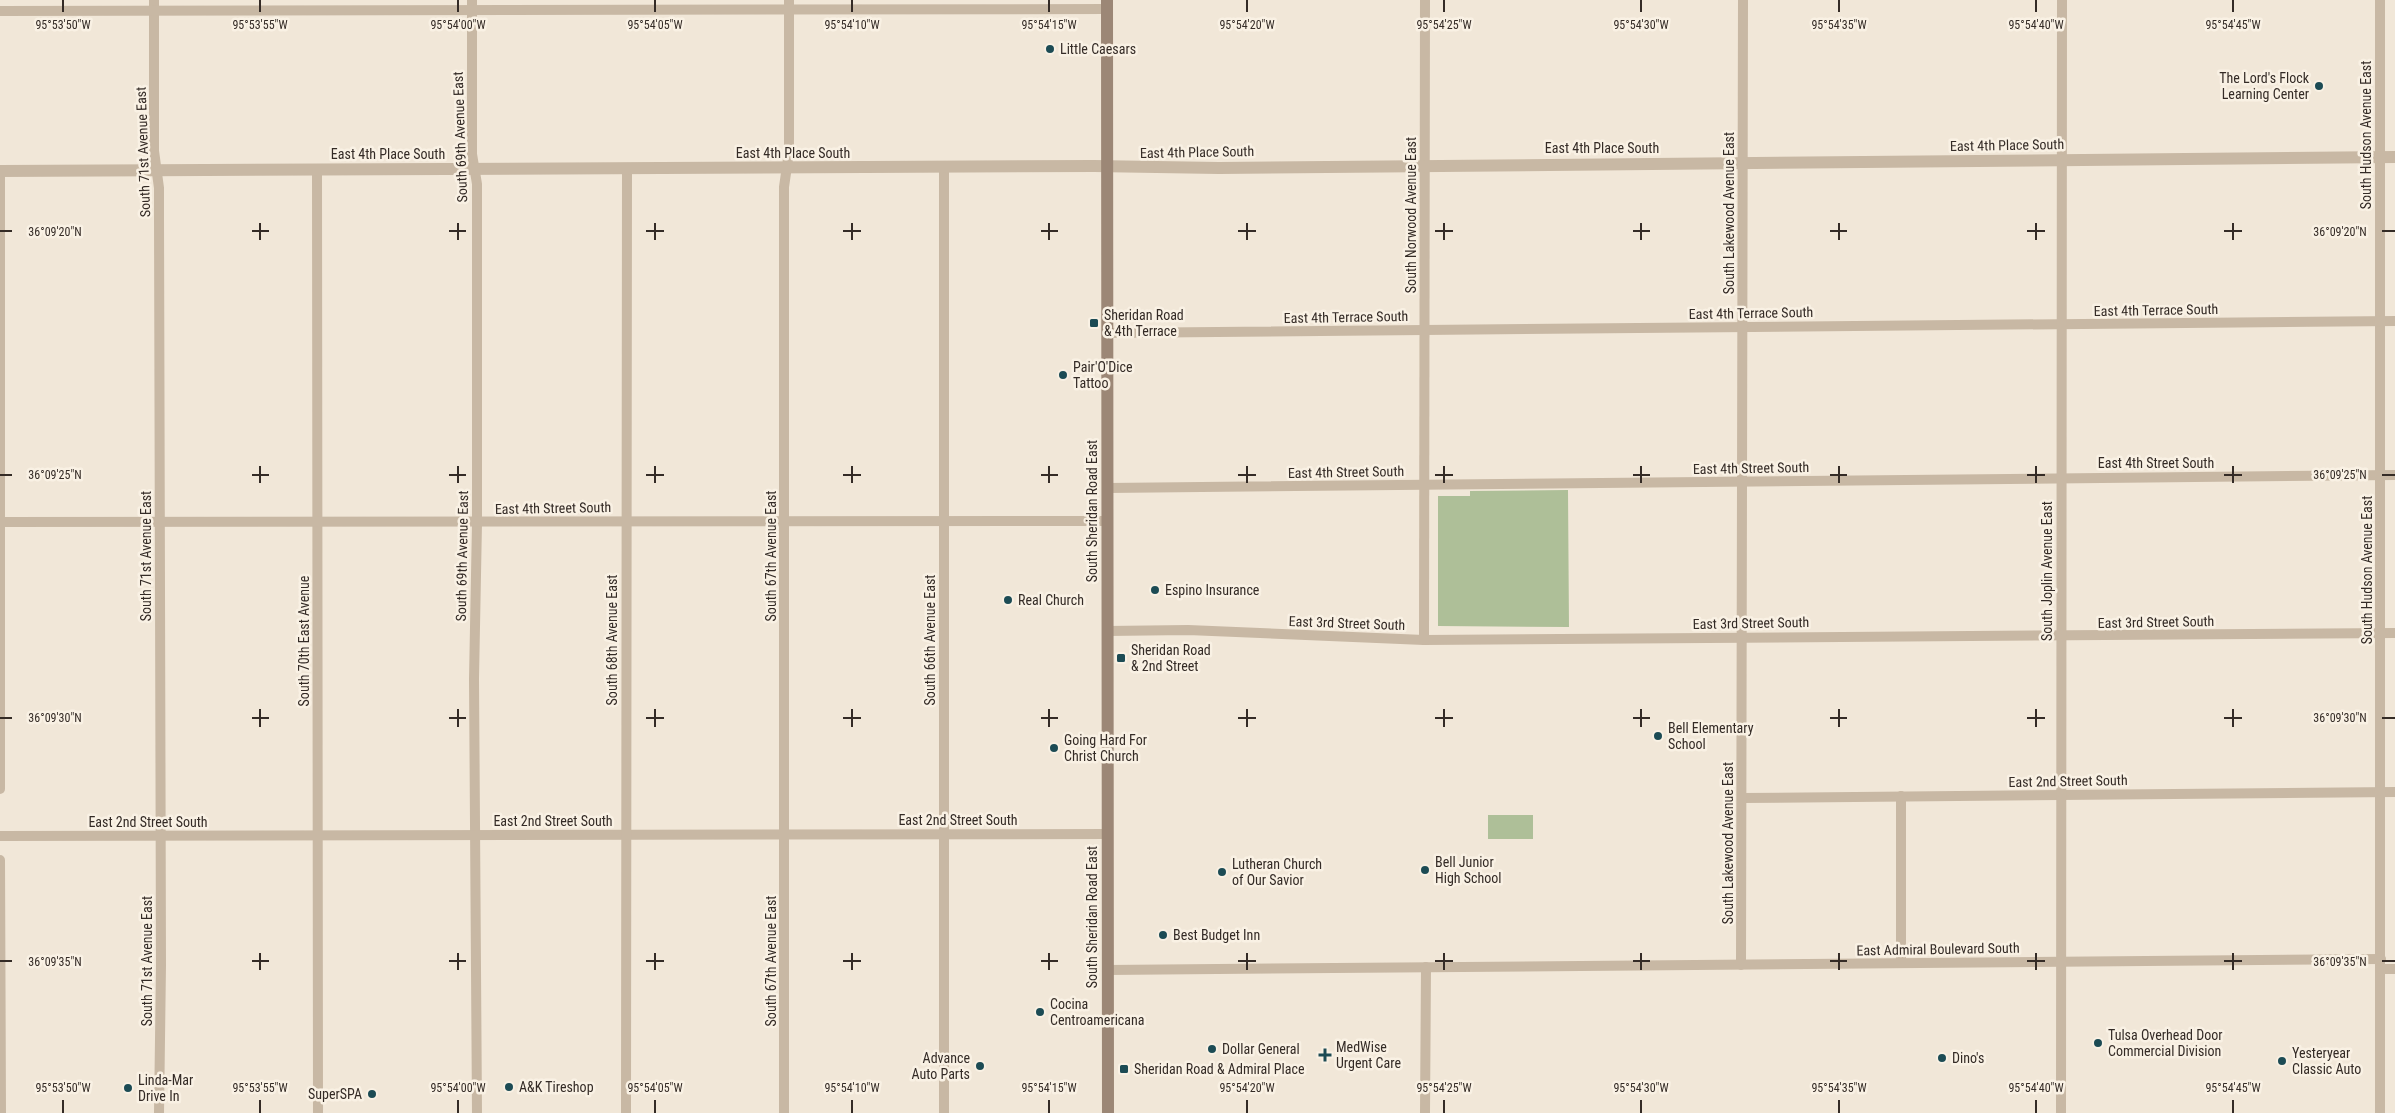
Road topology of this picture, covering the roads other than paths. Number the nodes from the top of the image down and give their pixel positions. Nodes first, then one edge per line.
1 (154, 0) edge
2 (1425, 0) edge
3 (1743, 0) edge
4 (2062, 0) edge
5 (2380, 0) edge
6 (1107, 4) edge
7 (472, 5) edge
8 (789, 5) edge
9 (0, 11) edge
10 (154, 11) junction
11 (2395, 156) edge
12 (2379, 157) junction
13 (2061, 160) junction
14 (1743, 162) junction
15 (1425, 165) junction
16 (1107, 167) junction
17 (627, 168) junction
18 (787, 168) junction
19 (944, 168) junction
20 (474, 169) junction
21 (157, 170) junction
22 (317, 170) junction
23 (0, 171) edge
24 (2381, 321) junction
25 (2395, 321) edge
26 (2061, 325) junction
27 (1742, 327) junction
28 (1425, 330) junction
29 (1107, 333) junction
30 (2381, 475) junction
31 (2395, 475) edge
32 (2061, 478) junction
33 (1742, 482) junction
34 (1424, 484) junction
35 (1107, 488) junction
36 (626, 521) junction
37 (784, 521) junction
38 (944, 521) junction
39 (1107, 521) junction
40 (0, 522) edge
41 (318, 522) junction
42 (160, 523) junction
43 (477, 523) junction
44 (1107, 631) junction
45 (2380, 633) junction
46 (2395, 633) edge
47 (2061, 636) junction
48 (1742, 637) junction
49 (1424, 640) junction
50 (0, 789) edge
51 (2380, 792) junction
52 (2395, 792) edge
53 (2061, 795) junction
54 (1901, 796) junction
55 (1742, 798) junction
56 (626, 834) junction
57 (784, 834) junction
58 (943, 834) junction
59 (1107, 834) junction
60 (318, 835) junction
61 (476, 835) junction
62 (0, 836) edge
63 (160, 836) junction
64 (0, 860) edge
65 (2060, 962) junction
66 (1901, 963) junction
67 (2381, 964) junction
68 (1741, 966) junction
69 (1426, 967) junction
70 (2395, 969) edge
71 (1107, 970) junction
72 (1, 1113) edge
73 (159, 1113) edge
74 (318, 1113) edge
75 (477, 1113) edge
76 (626, 1113) edge
77 (784, 1113) edge
78 (944, 1113) edge
79 (1108, 1113) edge
80 (1426, 1113) edge
81 (2061, 1113) edge
82 (2380, 1113) edge

1 - 10 street, South 71st Avenue East
2 - 15 street, South Norwood Avenue East
3 - 14 street, South Lakewood Avenue East
4 - 13 street, South Joplin Avenue East
5 - 12 street, South Hudson Avenue East
6 - 8 street
6 - 16 main road, South Sheridan Road East
7 - 8 street
7 - 10 street
7 - 20 street, South 69th Avenue East
8 - 18 street, South 67th Avenue East
9 - 10 street
10 - 21 street, South 71st Avenue East
11 - 12 street, East 4th Place South
12 - 13 street, East 4th Place South
12 - 24 street, South Hudson Avenue East
13 - 14 street, East 4th Place South
13 - 26 street, South Joplin Avenue East
14 - 15 street, East 4th Place South
14 - 27 street, South Lakewood Avenue East
15 - 16 street, East 4th Place South
15 - 28 street, South Norwood Avenue East
16 - 19 street, East 4th Place South
16 - 29 main road, South Sheridan Road East
17 - 18 street, East 4th Place South
17 - 20 street, East 4th Place South
17 - 36 street, South 68th Avenue East
18 - 19 street, East 4th Place South
18 - 37 street, South 67th Avenue East
19 - 38 street, South 66th Avenue East
20 - 22 street, East 4th Place South
20 - 43 street, South 69th Avenue East
21 - 22 street, East 4th Place South
21 - 23 street, East 4th Place South
21 - 42 street, South 71st Avenue East
22 - 41 street, South 70th East Avenue
23 - 40 street
24 - 25 street, East 4th Terrace South
24 - 26 street, East 4th Terrace South
24 - 30 street, South Hudson Avenue East
26 - 27 street, East 4th Terrace South
26 - 32 street, South Joplin Avenue East
27 - 28 street, East 4th Terrace South
27 - 33 street, South Lakewood Avenue East
28 - 29 street, East 4th Terrace South
28 - 34 street, South Norwood Avenue East
29 - 35 main road, South Sheridan Road East
30 - 31 street, East 4th Street South
30 - 32 street, East 4th Street South
30 - 45 street, South Hudson Avenue East
32 - 33 street, East 4th Street South
32 - 47 street, South Joplin Avenue East
33 - 34 street, East 4th Street South
33 - 48 street, South Lakewood Avenue East
34 - 35 street, East 4th Street South
34 - 49 street, South Norwood Avenue East
35 - 39 main road, South Sheridan Road East
36 - 37 street, East 4th Street South
36 - 43 street, East 4th Street South
36 - 56 street, South 68th Avenue East
37 - 38 street, East 4th Street South
37 - 57 street, South 67th Avenue East
38 - 39 street, East 4th Street South
38 - 58 street, South 66th Avenue East
39 - 44 main road, South Sheridan Road East
40 - 42 street, East 4th Street South
40 - 50 street
41 - 42 street, East 4th Street South
41 - 43 street, East 4th Street South
41 - 60 street, South 70th East Avenue
42 - 63 street, South 71st Avenue East
43 - 61 street, South 69th Avenue East
44 - 49 street, East 3rd Street South
44 - 59 main road, South Sheridan Road East
45 - 46 street, East 3rd Street South
45 - 47 street, East 3rd Street South
45 - 51 street, South Hudson Avenue East
47 - 48 street, East 3rd Street South
47 - 53 street, South Joplin Avenue East
48 - 49 street, East 3rd Street South
48 - 55 street, South Lakewood Avenue East
51 - 52 street, East 2nd Street South
51 - 53 street, East 2nd Street South
51 - 67 street, South Hudson Avenue East
53 - 54 street, East 2nd Street South
53 - 65 street, South Joplin Avenue East
54 - 55 street, East 2nd Street South
54 - 66 street
55 - 68 street, South Lakewood Avenue East
56 - 57 street, East 2nd Street South
56 - 61 street, East 2nd Street South
56 - 76 street, South 68th Avenue East
57 - 58 street, East 2nd Street South
57 - 77 street, South 67th Avenue East
58 - 59 street, East 2nd Street South
58 - 78 street, South 66th Avenue East
59 - 71 main road, South Sheridan Road East
60 - 61 street, East 2nd Street South
60 - 63 street, East 2nd Street South
60 - 74 street, South 70th East Avenue
61 - 75 street, South 69th Avenue East
62 - 63 street, East 2nd Street South
63 - 73 street, South 71st Avenue East
64 - 72 street
65 - 66 street, East Admiral Boulevard South
65 - 67 street, East Admiral Boulevard South
65 - 81 street, South Joplin Avenue East
66 - 68 street, East Admiral Boulevard South
67 - 70 street, East Admiral Boulevard South
67 - 82 street, South Hudson Avenue East
68 - 69 street, East Admiral Boulevard South
69 - 71 street, East Admiral Boulevard South
69 - 80 street
71 - 79 main road, South Sheridan Road East

